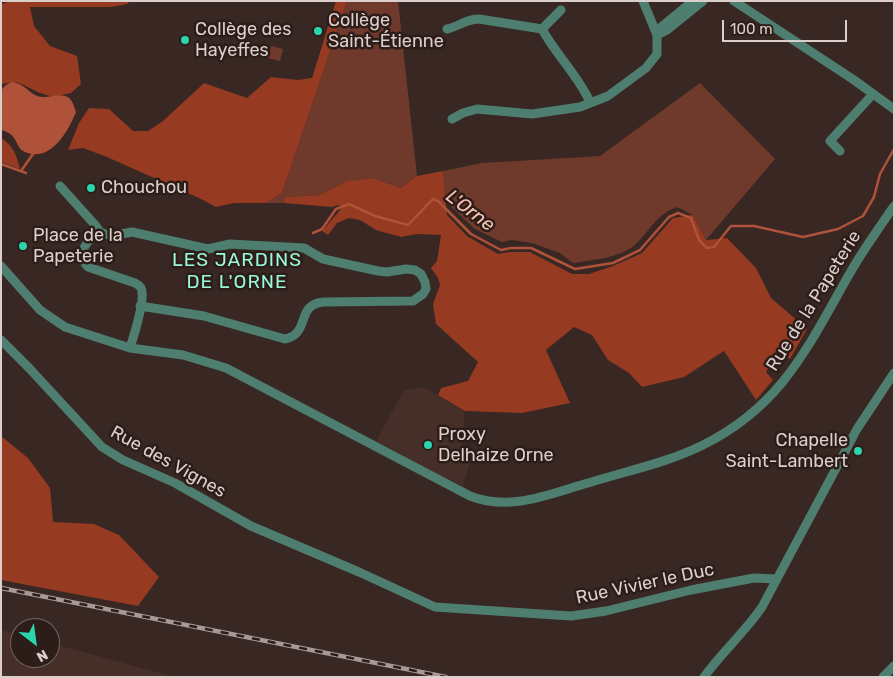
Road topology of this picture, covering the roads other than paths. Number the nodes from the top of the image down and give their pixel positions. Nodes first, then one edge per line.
1 (642, 1) edge
2 (693, 1) edge
3 (703, 1) edge
4 (734, 1) edge
5 (561, 10) dead end
6 (447, 29) dead end
7 (542, 29) junction
8 (657, 35) junction
9 (873, 94) junction
10 (590, 102) junction
11 (894, 108) edge
12 (452, 119) dead end
13 (840, 150) dead end
14 (60, 186) dead end
15 (894, 206) edge
16 (100, 232) junction
17 (1, 266) edge
18 (140, 306) junction
19 (1, 340) edge
20 (130, 348) junction
21 (894, 374) edge
22 (294, 545) joint
23 (776, 579) junction
24 (894, 666) edge
25 (704, 677) edge
26 (883, 677) edge

1 - 8 street
2 - 8 street
3 - 8 street
4 - 9 street
5 - 7 street
6 - 7 street
7 - 10 street
8 - 10 street
9 - 11 street
9 - 13 street
10 - 12 street
14 - 16 street
15 - 20 street, Rue de la Papeterie
16 - 18 street
16 - 18 street
17 - 20 street, Rue de la Papeterie
18 - 20 street
19 - 22 street, Rue des Vignes
21 - 23 street
22 - 23 street, Rue Vivier le Duc
23 - 25 street
24 - 26 street

